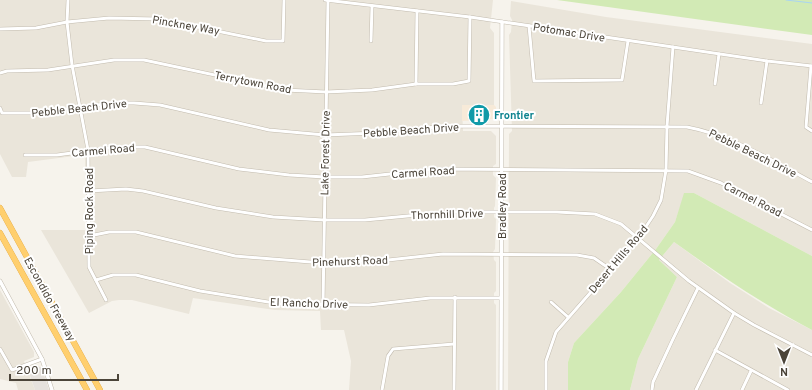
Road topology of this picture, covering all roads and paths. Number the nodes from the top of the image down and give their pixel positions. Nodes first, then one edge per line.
1 (68, 0) edge
2 (284, 0) edge
3 (326, 0) edge
4 (372, 6) junction
5 (418, 11) junction
6 (470, 18) junction
7 (67, 22) junction
8 (502, 22) junction
9 (529, 26) junction
10 (0, 29) edge
11 (371, 41) dead end
12 (628, 41) junction
13 (673, 47) junction
14 (719, 54) junction
15 (767, 61) junction
16 (72, 65) junction
17 (812, 66) edge
18 (0, 73) edge
19 (416, 84) junction
20 (715, 84) dead end
21 (326, 92) junction
22 (762, 103) dead end
23 (81, 107) junction
24 (0, 108) edge
25 (502, 126) junction
26 (667, 126) junction
27 (812, 130) edge
28 (325, 135) junction
29 (88, 150) junction
30 (25, 155) dead end
31 (502, 169) junction
32 (666, 170) junction
33 (325, 177) junction
34 (812, 182) edge
35 (89, 191) junction
36 (0, 208) edge
37 (502, 212) junction
38 (324, 220) junction
39 (812, 230) edge
40 (0, 233) edge
41 (89, 236) junction
42 (639, 238) junction
43 (502, 255) junction
44 (323, 263) junction
45 (610, 269) junction
46 (96, 280) junction
47 (0, 281) edge
48 (698, 288) junction
49 (454, 297) junction
50 (501, 298) junction
51 (106, 300) dead end
52 (551, 302) dead end
53 (323, 306) junction
54 (734, 313) junction
55 (568, 317) junction
56 (454, 344) junction
57 (0, 349) edge
58 (715, 350) junction
59 (812, 355) edge
60 (42, 359) junction
61 (751, 371) junction
62 (52, 390) edge
63 (87, 390) edge
64 (100, 390) edge
65 (382, 390) edge
66 (454, 390) edge
67 (502, 390) edge
68 (546, 390) edge
69 (652, 390) edge
70 (696, 390) edge
71 (742, 390) edge
72 (788, 390) edge

1 - 7 street, Piping Rock Road
2 - 7 street, Pinckney Way
3 - 4 street, Potomac Drive
3 - 21 street, Lake Forest Drive
4 - 5 street, Potomac Drive
4 - 11 street
5 - 6 street, Potomac Drive
5 - 19 street
6 - 8 street, Potomac Drive
6 - 19 street, Terrytown Road
7 - 10 street, Pinckney Way
7 - 16 street, Piping Rock Road
8 - 9 street, Potomac Drive
8 - 25 street, Bradley Road
9 - 12 street, Potomac Drive
9 - 12 street
12 - 13 street, Potomac Drive
13 - 14 street, Potomac Drive
13 - 26 street, Desert Hills Road
14 - 15 street, Potomac Drive
14 - 20 street
15 - 17 street, Potomac Drive
15 - 22 street
16 - 18 street, Terrytown Road
16 - 21 street, Terrytown Road
16 - 23 street, Piping Rock Road
17 - 27 street
19 - 21 street, Terrytown Road
21 - 28 street, Lake Forest Drive
23 - 24 street, Pebble Beach Drive
23 - 28 street, Pebble Beach Drive
23 - 29 street, Piping Rock Road
25 - 26 street, Pebble Beach Drive
25 - 28 street, Pebble Beach Drive
25 - 31 street, Bradley Road
26 - 32 street, Desert Hills Road
26 - 34 street, Pebble Beach Drive
28 - 33 street, Lake Forest Drive
29 - 30 street, Carmel Road
29 - 33 street, Carmel Road
29 - 35 street, Piping Rock Road
31 - 32 street, Carmel Road
31 - 33 street, Carmel Road
31 - 37 street, Bradley Road
32 - 39 street, Carmel Road
32 - 42 street, Desert Hills Road
33 - 38 street, Lake Forest Drive
35 - 38 street, Thornhill Drive
35 - 41 street, Piping Rock Road
36 - 64 highway, Escondido Freeway
37 - 38 street, Thornhill Drive
37 - 42 street, Thornhill Drive
37 - 43 street, Bradley Road
38 - 44 street, Lake Forest Drive
40 - 63 highway, Escondido Freeway
41 - 44 street, Pinehurst Road
41 - 46 street, Piping Rock Road
42 - 45 street, Desert Hills Road
42 - 48 street, Thornhill Drive
43 - 44 street, Pinehurst Road
43 - 45 street, Pinehurst Road
43 - 50 street, Bradley Road
44 - 53 street, Lake Forest Drive
45 - 55 street, Desert Hills Road
46 - 51 street, Piping Rock Road
46 - 53 street, El Rancho Drive
47 - 60 street
48 - 54 street, Thornhill Drive
48 - 69 street
49 - 50 street, El Rancho Drive
49 - 53 street, El Rancho Drive
49 - 56 street
50 - 67 street, Bradley Road
52 - 55 street
54 - 58 street
54 - 59 street, Thornhill Drive
55 - 68 street, Desert Hills Road
56 - 65 street
56 - 66 street
57 - 60 street
58 - 61 street
58 - 70 street
60 - 62 street
61 - 71 street
61 - 72 street

